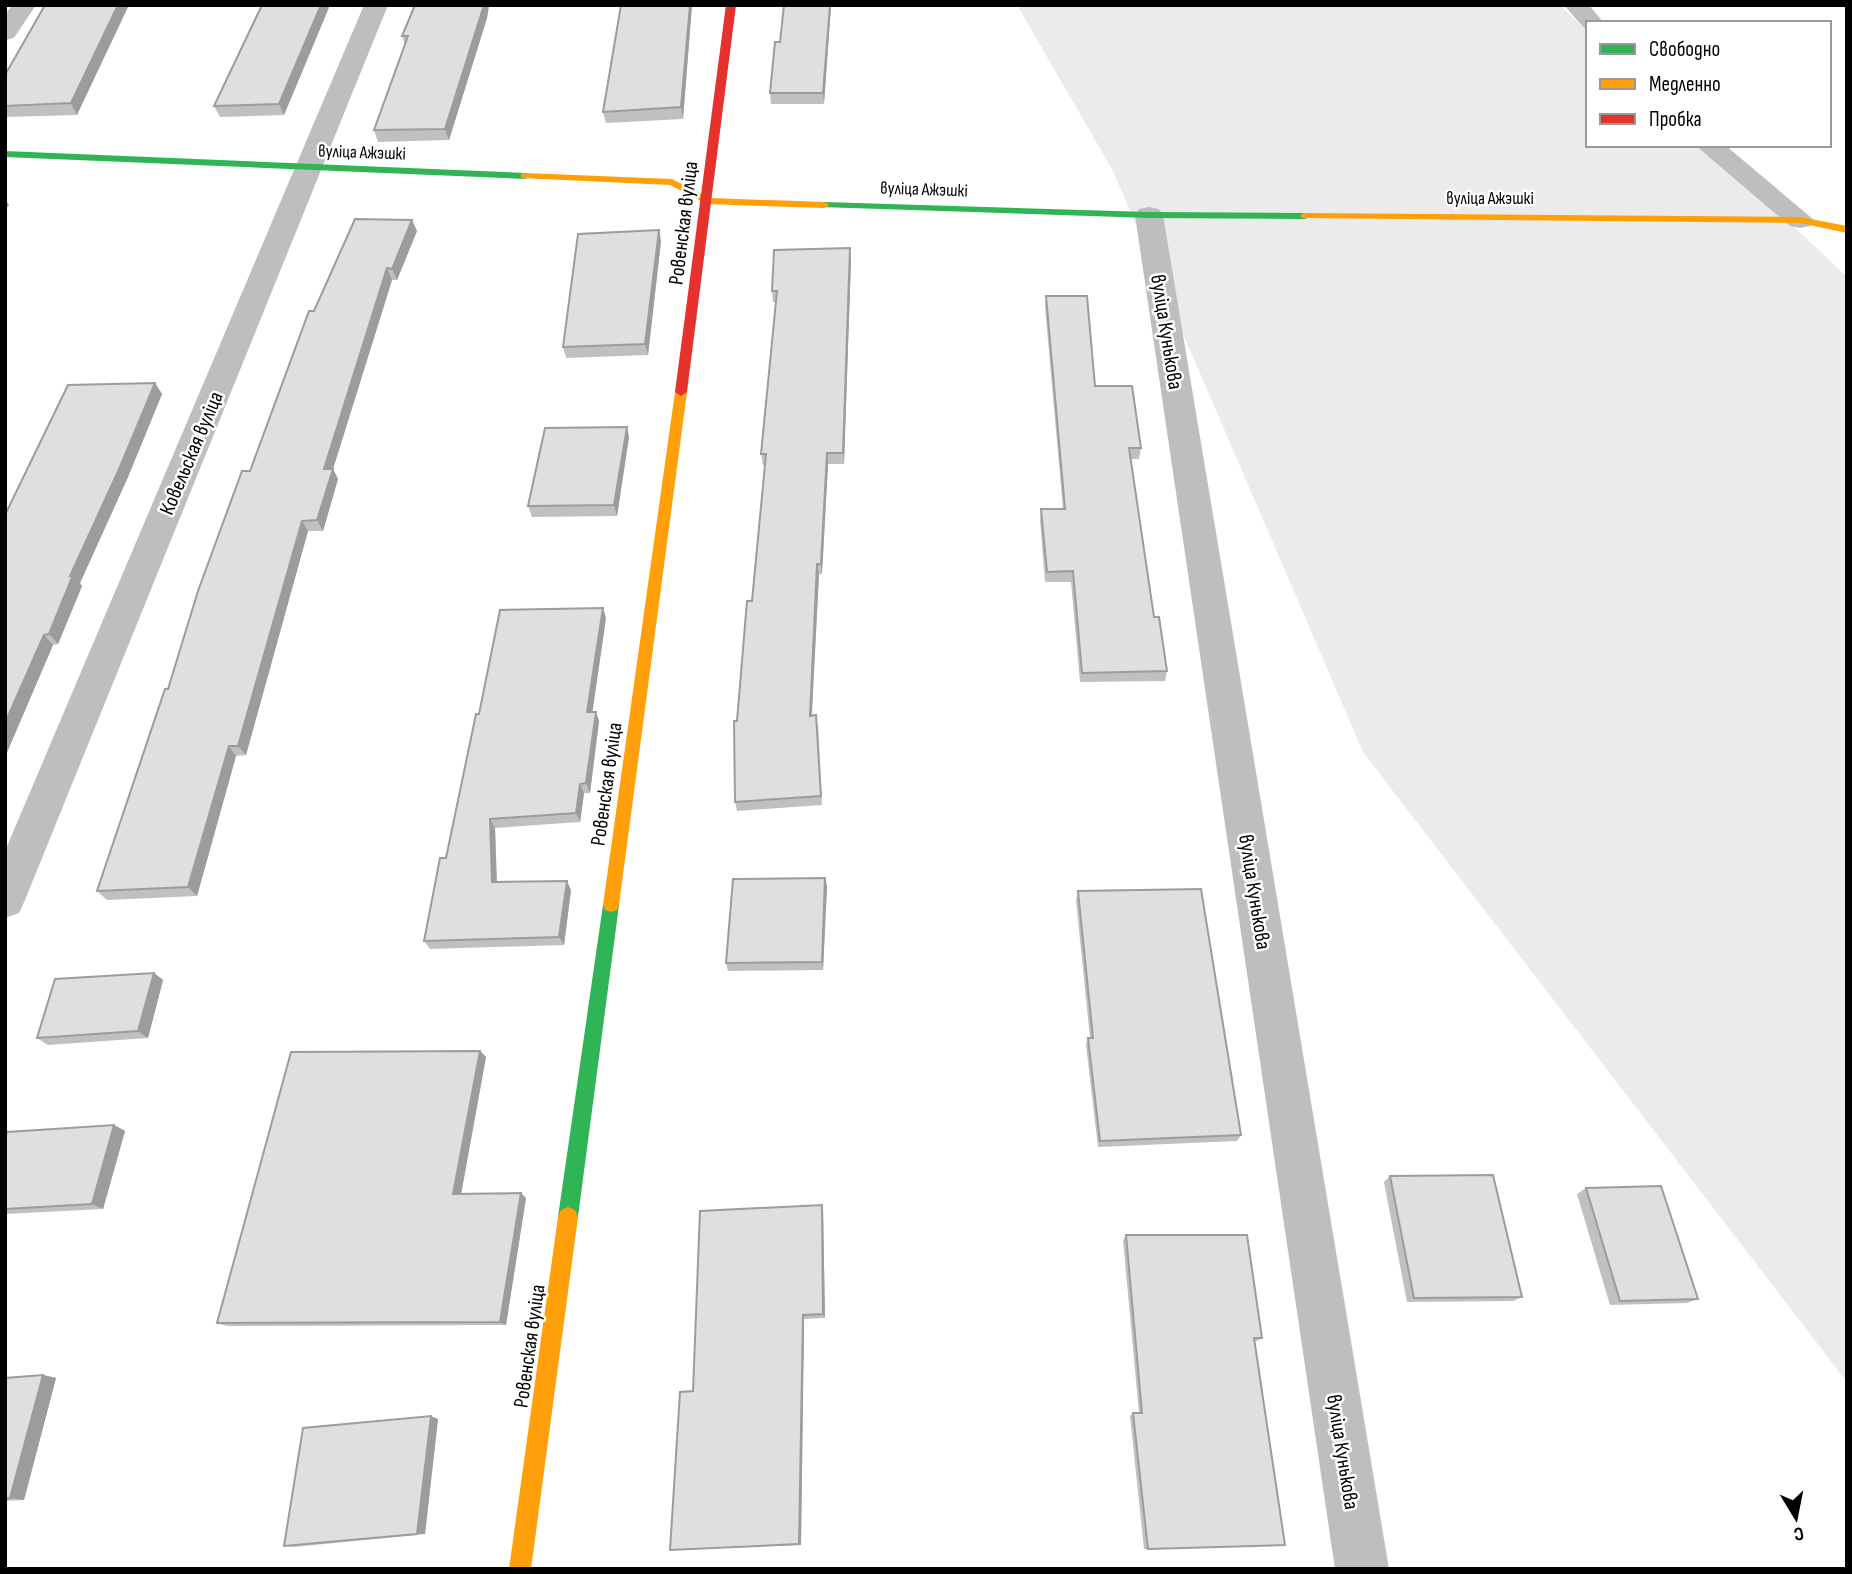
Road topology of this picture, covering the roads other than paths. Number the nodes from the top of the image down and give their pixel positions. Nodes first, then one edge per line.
1 (24, 5) edge
2 (376, 5) edge
3 (731, 5) edge
4 (1576, 5) edge
5 (1590, 21) edge
6 (5, 33) edge
7 (1710, 147) edge
8 (5, 155) edge
9 (308, 169) junction
10 (707, 201) junction
11 (1149, 215) junction
12 (1800, 220) junction
13 (1846, 231) edge
14 (5, 900) edge
15 (520, 1569) edge
16 (1362, 1569) edge

1 - 6 street
2 - 9 street, Ковельская вуліца
3 - 10 street, Ровенская вуліца
4 - 5 street
7 - 12 street
8 - 9 street, вуліца Ажэшкі
9 - 10 street, вуліца Ажэшкі
9 - 14 street, Ковельская вуліца
10 - 11 street, вуліца Ажэшкі
10 - 15 street, Ровенская вуліца
11 - 12 street, вуліца Ажэшкі
11 - 16 street, вуліца Кунькова
12 - 13 street, вуліца Ажэшкі

